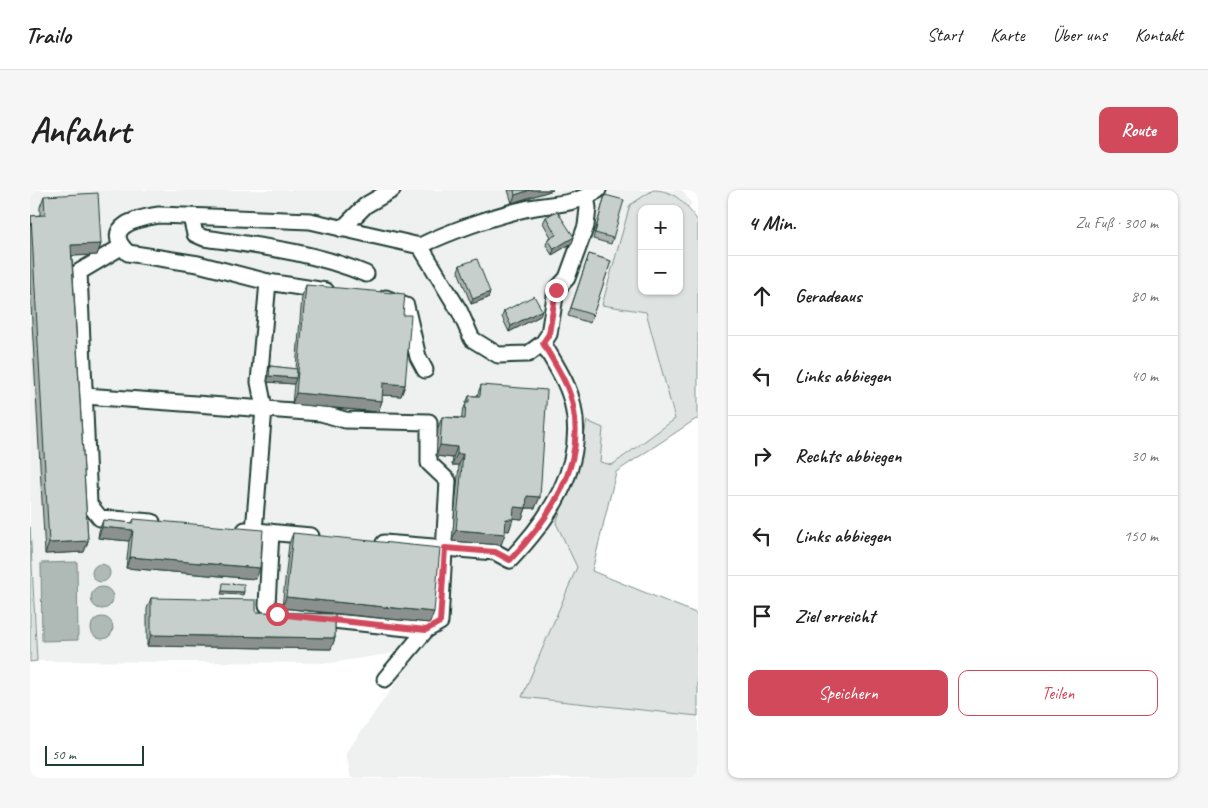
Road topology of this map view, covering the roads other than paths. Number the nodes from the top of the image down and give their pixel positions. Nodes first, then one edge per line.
1 (392, 190) edge
2 (592, 194) edge
3 (191, 217) junction
4 (342, 229) junction
5 (420, 246) junction
6 (121, 247) junction
7 (366, 274) dead end
8 (268, 282) junction
9 (344, 294) edge
10 (371, 297) edge
11 (543, 343) junction
12 (425, 370) dead end
13 (85, 396) junction
14 (264, 408) junction
15 (167, 524) edge
16 (234, 529) edge
17 (254, 530) junction
18 (271, 532) junction
19 (329, 538) edge
20 (368, 541) edge
21 (445, 548) junction
22 (426, 630) junction
23 (385, 679) dead end

1 - 4 lane
2 - 5 lane
2 - 11 lane
3 - 4 lane
3 - 6 lane
3 - 7 lane
4 - 5 lane
5 - 11 lane
6 - 8 lane
6 - 13 lane
8 - 9 lane
8 - 14 lane
10 - 12 lane
11 - 21 lane
13 - 14 lane
13 - 15 lane
14 - 17 lane
14 - 21 lane
16 - 17 lane
17 - 18 lane
18 - 19 lane
18 - 22 lane
20 - 21 lane
21 - 22 lane
22 - 23 lane

